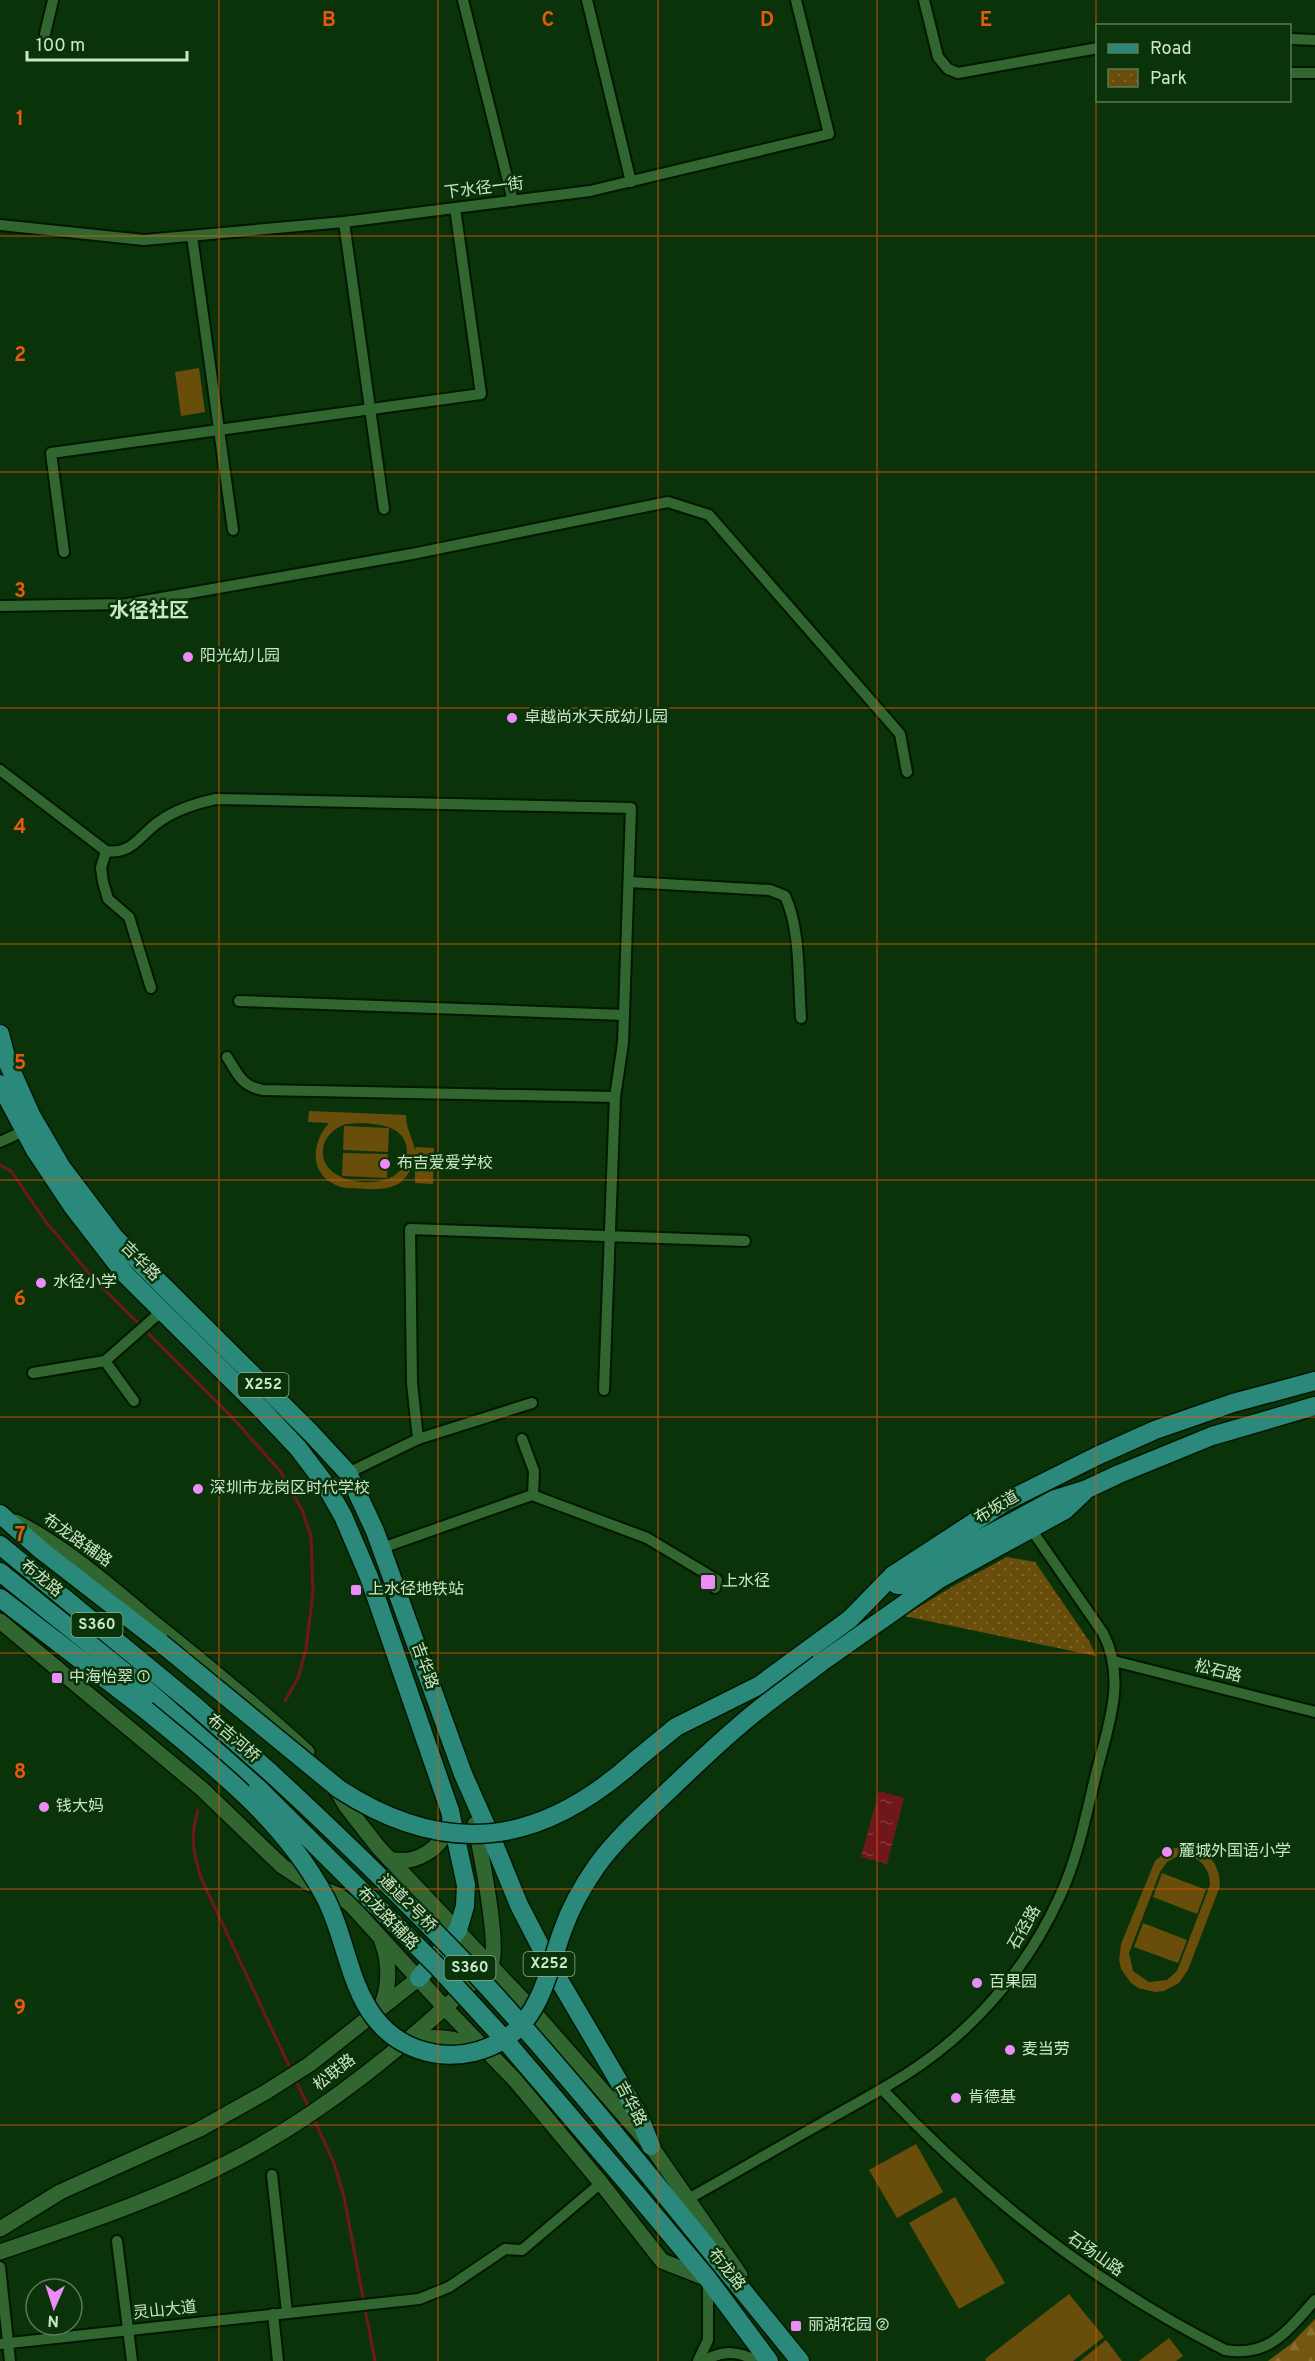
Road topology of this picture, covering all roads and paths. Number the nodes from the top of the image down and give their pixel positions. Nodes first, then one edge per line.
1 (53, 0) edge
2 (463, 0) edge
3 (587, 0) edge
4 (796, 0) edge
5 (924, 0) edge
6 (45, 34) dead end
7 (1291, 39) edge
8 (1315, 40) edge
9 (1096, 48) edge
10 (1291, 73) edge
11 (1315, 73) edge
12 (630, 182) junction
13 (513, 201) junction
14 (455, 208) junction
15 (344, 222) junction
16 (0, 225) edge
17 (192, 236) junction
18 (370, 409) junction
19 (219, 430) junction
20 (384, 509) dead end
21 (233, 530) dead end
22 (64, 552) dead end
23 (0, 606) edge
24 (0, 770) edge
25 (907, 772) dead end
26 (106, 851) junction
27 (629, 882) junction
28 (151, 988) dead end
29 (239, 1001) dead end
30 (624, 1015) junction
31 (801, 1018) dead end
32 (0, 1034) edge
33 (227, 1057) dead end
34 (0, 1084) edge
35 (615, 1097) junction
36 (31, 1128) junction
37 (4, 1141) edge
38 (610, 1236) junction
39 (745, 1241) dead end
40 (163, 1310) junction
41 (105, 1361) junction
42 (33, 1373) dead end
43 (1315, 1381) edge
44 (604, 1390) dead end
45 (134, 1401) dead end
46 (532, 1403) dead end
47 (1315, 1406) edge
48 (418, 1439) junction
49 (522, 1439) dead end
50 (348, 1473) junction
51 (1087, 1489) junction
52 (533, 1495) junction
53 (0, 1514) edge
54 (1031, 1529) junction
55 (0, 1545) edge
56 (382, 1548) junction
57 (0, 1572) edge
58 (898, 1580) junction
59 (715, 1588) dead end
60 (0, 1598) edge
61 (0, 1621) edge
62 (1114, 1662) junction
63 (194, 1705) joint
64 (1315, 1712) edge
65 (182, 1719) joint
66 (271, 1773) joint
67 (463, 1774) junction
68 (258, 1788) joint
69 (450, 1811) junction
70 (389, 1859) junction
71 (458, 1930) junction
72 (380, 1936) junction
73 (491, 1965) junction
74 (419, 1978) junction
75 (380, 2008) junction
76 (445, 2008) junction
77 (396, 2047) junction
78 (495, 2059) junction
79 (882, 2089) junction
80 (651, 2146) junction
81 (272, 2175) dead end
82 (652, 2179) joint
83 (601, 2183) junction
84 (635, 2192) joint
85 (688, 2199) junction
86 (0, 2229) edge
87 (117, 2241) dead end
88 (0, 2252) edge
89 (0, 2267) edge
90 (708, 2279) junction
91 (1315, 2300) edge
92 (287, 2312) junction
93 (273, 2314) junction
94 (128, 2330) junction
95 (4, 2343) edge
96 (788, 2345) junction
97 (10, 2361) edge
98 (132, 2361) edge
99 (278, 2361) edge
100 (698, 2361) edge
101 (704, 2361) edge
102 (758, 2361) edge
103 (769, 2361) edge
104 (800, 2361) edge

1 - 6 street
2 - 13 street
3 - 12 street
4 - 12 street, 下水径一街
5 - 9 street
7 - 8 street
10 - 11 street
12 - 13 street, 下水径一街
13 - 14 street, 下水径一街
14 - 15 street, 下水径一街
14 - 18 street
15 - 17 street, 下水径一街
15 - 18 street
16 - 17 street, 下水径一街
17 - 19 street
18 - 19 street
18 - 20 street
19 - 21 street
19 - 22 street
23 - 25 street
24 - 26 street
26 - 27 street
26 - 28 street
27 - 30 street
27 - 31 street
29 - 30 street
30 - 35 street
32 - 36 main road, 吉华路 / X252
33 - 35 street
34 - 36 main road, 吉华路 / X252
35 - 38 street
36 - 37 street
36 - 40 main road, 吉华路 / X252
36 - 50 main road, 吉华路 / X252
38 - 39 street
38 - 44 street
38 - 48 street
40 - 41 street
40 - 69 main road, 吉华路 / X252
41 - 42 street
41 - 45 street
43 - 58 main road, 布坂道
46 - 48 street
47 - 51 main road, 布坂道
48 - 50 street
49 - 52 street
50 - 56 main road, 吉华路 / X252
51 - 54 main road
51 - 58 main road, 布坂道
52 - 56 street
52 - 59 street
53 - 58 main road, 布坂道, bridge
53 - 70 main road, 布龙路辅路
54 - 60 main road, bridge
54 - 62 street, 石径路
55 - 63 main road, 布龙路 / S360
56 - 67 main road, 吉华路 / X252
57 - 65 main road, 布龙路 / S360
61 - 72 main road, 布龙路辅路
62 - 64 street, 松石路
62 - 79 street, 石径路
63 - 66 main road, 布吉河桥 / S360
65 - 68 main road, 布吉河桥 / S360
66 - 82 main road, 通道2号桥 / S360, bridge
67 - 73 main road
67 - 80 main road, 吉华路 / X252
68 - 84 main road, 通道2号桥 / S360, bridge
69 - 70 main road
69 - 71 main road, 吉华路 / X252
70 - 71 main road, 布龙路辅路
71 - 73 main road, 布龙路辅路
71 - 74 main road, 吉华路 / X252
72 - 74 main road, 布龙路辅路
72 - 75 main road
73 - 76 main road, 松联路
73 - 80 main road, 布龙路辅路
74 - 75 main road, 松联路
74 - 76 main road, 布龙路辅路
75 - 86 main road, 松联路
76 - 77 main road, 松联路
76 - 78 main road, 布龙路辅路
77 - 78 main road
77 - 88 main road, 松联路
78 - 83 main road, 布龙路辅路
79 - 85 street, 石径路
79 - 91 street, 石场山路
80 - 85 main road, 吉华路 / X252
81 - 92 street
82 - 96 main road, 布龙路 / S360
83 - 90 main road, 布龙路辅路
83 - 92 street, 灵山大道
84 - 90 main road, 布龙路 / S360
85 - 96 main road, 吉华路 / X252
87 - 94 street
89 - 95 street
90 - 100 street
90 - 103 main road, 布龙路 / S360
92 - 93 street, 灵山大道
93 - 94 street, 灵山大道
93 - 99 street
94 - 95 street, 灵山大道
94 - 98 street
95 - 97 street
96 - 104 main road, 布龙路 / S360
101 - 102 street

